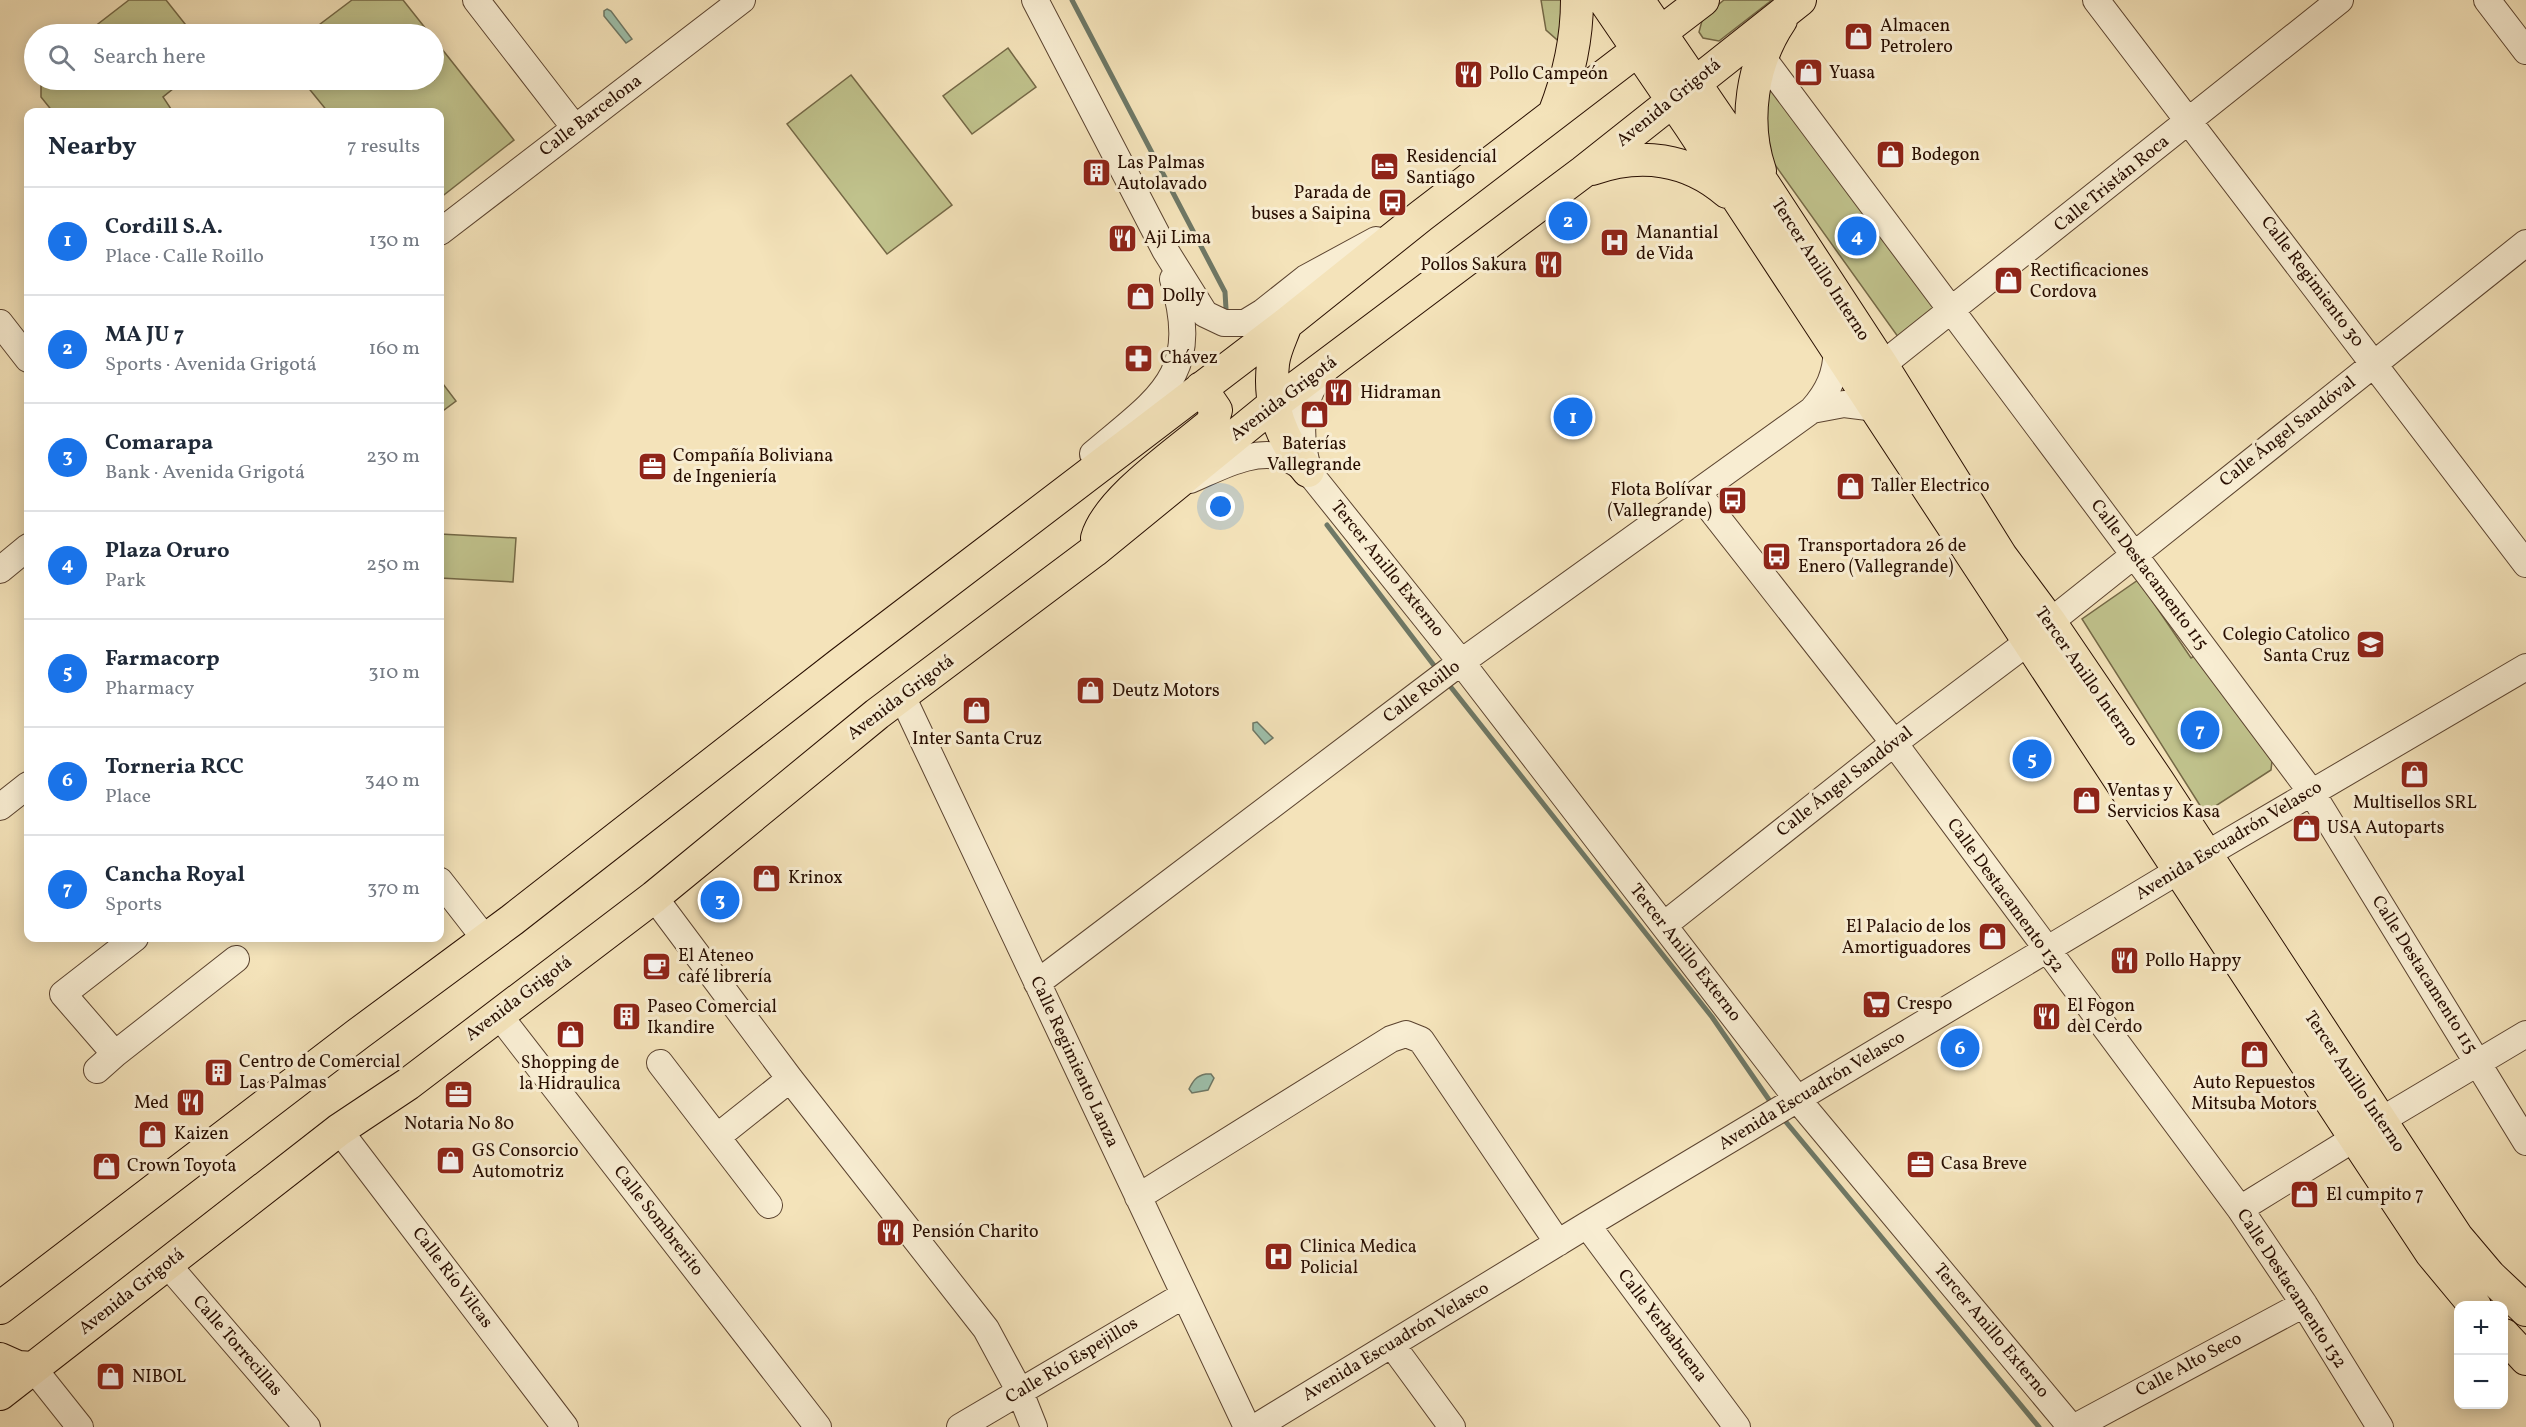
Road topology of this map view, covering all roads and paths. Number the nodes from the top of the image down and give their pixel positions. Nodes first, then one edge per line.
1 (476, 0) edge
2 (742, 0) edge
3 (1035, 0) edge
4 (1577, 0) edge
5 (1604, 0) edge
6 (1638, 0) edge
7 (1703, 0) edge
8 (2096, 0) edge
9 (2340, 0) edge
10 (2487, 0) edge
11 (1795, 4) edge
12 (1648, 41) junction
13 (2526, 51) edge
14 (1762, 57) junction
15 (1684, 92) junction
16 (1554, 114) junction
17 (2190, 122) junction
18 (575, 128) junction
19 (1583, 172) junction
20 (1765, 186) junction
21 (1739, 203) junction
22 (1421, 216) junction
23 (444, 229) edge
24 (2526, 243) edge
25 (1165, 250) junction
26 (1952, 312) junction
27 (0, 323) edge
28 (1286, 324) junction
29 (1837, 349) junction
30 (24, 354) edge
31 (1337, 358) junction
32 (2374, 364) junction
33 (1882, 365) junction
34 (1201, 388) junction
35 (1273, 405) junction
36 (1876, 408) junction
37 (1812, 410) junction
38 (1308, 471) junction
39 (1174, 487) junction
40 (1698, 493) junction
41 (1936, 500) junction
42 (1029, 521) junction
43 (24, 551) edge
44 (1094, 551) junction
45 (2133, 555) junction
46 (2001, 556) junction
47 (2526, 564) edge
48 (0, 570) edge
49 (2039, 632) junction
50 (1457, 665) junction
51 (2526, 667) edge
52 (902, 696) junction
53 (2089, 734) junction
54 (1894, 743) junction
55 (2158, 781) junction
56 (24, 788) edge
57 (2312, 793) junction
58 (0, 807) edge
59 (2205, 855) junction
60 (2178, 871) junction
61 (444, 886) edge
62 (654, 897) junction
63 (1664, 925) junction
64 (486, 940) junction
65 (130, 942) edge
66 (2229, 946) junction
67 (2046, 951) junction
68 (237, 959) dead end
69 (1037, 983) junction
70 (2295, 992) junction
71 (498, 1014) junction
72 (2526, 1034) edge
73 (660, 1063) dead end
74 (2478, 1063) junction
75 (790, 1079) junction
76 (1792, 1103) junction
77 (2380, 1121) junction
78 (339, 1130) junction
79 (717, 1137) junction
80 (2355, 1138) junction
81 (2526, 1142) edge
82 (1138, 1197) junction
83 (769, 1205) dead end
84 (2240, 1209) junction
85 (1587, 1225) junction
86 (1558, 1243) junction
87 (167, 1264) junction
88 (1184, 1294) junction
89 (2472, 1301) edge
90 (2304, 1304) junction
91 (0, 1308) edge
92 (2526, 1310) edge
93 (2508, 1339) edge
94 (1392, 1346) junction
95 (0, 1359) edge
96 (2526, 1359) edge
97 (33, 1368) junction
98 (1020, 1392) junction
99 (0, 1394) edge
100 (2068, 1426) edge
101 (80, 1427) edge
102 (307, 1427) edge
103 (565, 1427) edge
104 (818, 1427) edge
105 (960, 1427) edge
106 (1034, 1427) edge
107 (1247, 1427) edge
108 (1256, 1427) edge
109 (1452, 1427) edge
110 (1737, 1427) edge
111 (2380, 1427) edge

1 - 18 street
2 - 18 street, Calle Barcelona
3 - 25 street
4 - 16 main road
5 - 12 main road
6 - 12 main road
7 - 12 main road
8 - 17 street, Calle Regimiento 30
9 - 17 street, Calle Tristán Roca
10 - 13 street
11 - 14 main road
11 - 15 main road, Avenida Grigotá
12 - 15 main road, Tercer Anillo Interno
12 - 16 main road
14 - 20 main road
14 - 26 street, Calle Destacamento 115
15 - 19 main road, Avenida Grigotá
15 - 20 main road, Tercer Anillo Interno
15 - 21 main road, Tercer Anillo Interno
16 - 22 main road
17 - 26 street, Calle Tristán Roca
17 - 32 street, Calle Regimiento 30
18 - 23 street, Calle Barcelona
19 - 21 main road
19 - 31 main road, Avenida Grigotá
20 - 33 main road, Tercer Anillo Interno
21 - 29 main road, Tercer Anillo Interno
22 - 25 street
22 - 28 main road
24 - 32 street, Calle Ángel Sandóval
25 - 42 street
26 - 33 street, Calle Tristán Roca
26 - 45 street, Calle Destacamento 115
27 - 30 street
28 - 34 main road
28 - 35 main road
29 - 36 main road, Tercer Anillo Interno
29 - 37 street, Calle Roillo
31 - 35 main road, Avenida Grigotá
31 - 38 street, Tercer Anillo Externo
32 - 45 street, Calle Ángel Sandóval
32 - 47 street, Calle Regimiento 30
33 - 46 main road, Tercer Anillo Interno
34 - 42 main road
34 - 44 main road
35 - 38 main road
35 - 39 main road, Avenida Grigotá
36 - 37 street, Calle Roillo
36 - 41 main road, Tercer Anillo Interno
37 - 40 street, Calle Roillo
38 - 39 street, Tercer Anillo Externo
38 - 50 street, Tercer Anillo Externo
39 - 44 main road, Avenida Grigotá
40 - 50 street, Calle Roillo
40 - 54 street, Calle Destacamento 132
41 - 46 main road
41 - 49 main road, Tercer Anillo Interno
42 - 64 main road
43 - 48 street
44 - 52 main road, Avenida Grigotá
45 - 49 street, Calle Ángel Sandóval
45 - 57 street, Calle Destacamento 115
46 - 49 main road, Tercer Anillo Interno
49 - 53 main road, Tercer Anillo Interno
49 - 54 street, Calle Ángel Sandóval
49 - 55 main road, Tercer Anillo Interno
50 - 63 street, Tercer Anillo Externo
50 - 69 street, Calle Roillo
51 - 57 street, Avenida Escuadrón Velasco
52 - 62 main road, Avenida Grigotá
52 - 69 street, Calle Regimiento Lanza
53 - 55 main road
53 - 60 main road, Tercer Anillo Interno
54 - 63 street, Calle Ángel Sandóval
54 - 67 street, Calle Destacamento 132
55 - 59 main road, Tercer Anillo Interno
56 - 58 street
57 - 59 street, Avenida Escuadrón Velasco
57 - 74 street, Calle Destacamento 115
59 - 60 street, Avenida Escuadrón Velasco
59 - 70 main road, Tercer Anillo Interno
60 - 66 main road, Tercer Anillo Interno
60 - 67 street, Avenida Escuadrón Velasco
61 - 64 street
62 - 71 main road, Avenida Grigotá
62 - 75 street
63 - 76 street, Tercer Anillo Externo
64 - 91 main road
65 - 68 street
66 - 70 main road
66 - 80 main road, Tercer Anillo Interno
67 - 76 street, Avenida Escuadrón Velasco
67 - 84 street, Calle Destacamento 132
69 - 82 street, Calle Regimiento Lanza
70 - 77 main road, Tercer Anillo Interno
71 - 78 main road, Avenida Grigotá
71 - 104 street, Calle Sombrerito
72 - 74 street
73 - 79 street
74 - 77 street
74 - 81 street, Calle Destacamento 115
75 - 79 street
75 - 98 street
76 - 85 street, Avenida Escuadrón Velasco
76 - 100 street, Tercer Anillo Externo
77 - 92 main road, Tercer Anillo Interno
78 - 87 main road, Avenida Grigotá
78 - 103 street, Calle Río Vilcas
79 - 83 street
80 - 84 street
80 - 89 main road, Tercer Anillo Interno
82 - 86 street
82 - 88 street, Calle Regimiento Lanza
84 - 90 street, Calle Destacamento 132
85 - 86 street, Avenida Escuadrón Velasco
85 - 110 street, Calle Yerbabuena
86 - 94 street, Avenida Escuadrón Velasco
87 - 97 main road, Avenida Grigotá
87 - 102 street, Calle Torrecillas
88 - 98 street, Calle Río Espejillos
88 - 107 street, Calle Regimiento Lanza
90 - 100 street, Calle Alto Seco
90 - 111 street, Calle Destacamento 132
93 - 96 main road
94 - 108 street, Avenida Escuadrón Velasco
94 - 109 street
95 - 97 main road
97 - 99 main road, Avenida Grigotá
97 - 101 street
98 - 105 street, Calle Río Espejillos
98 - 106 street

